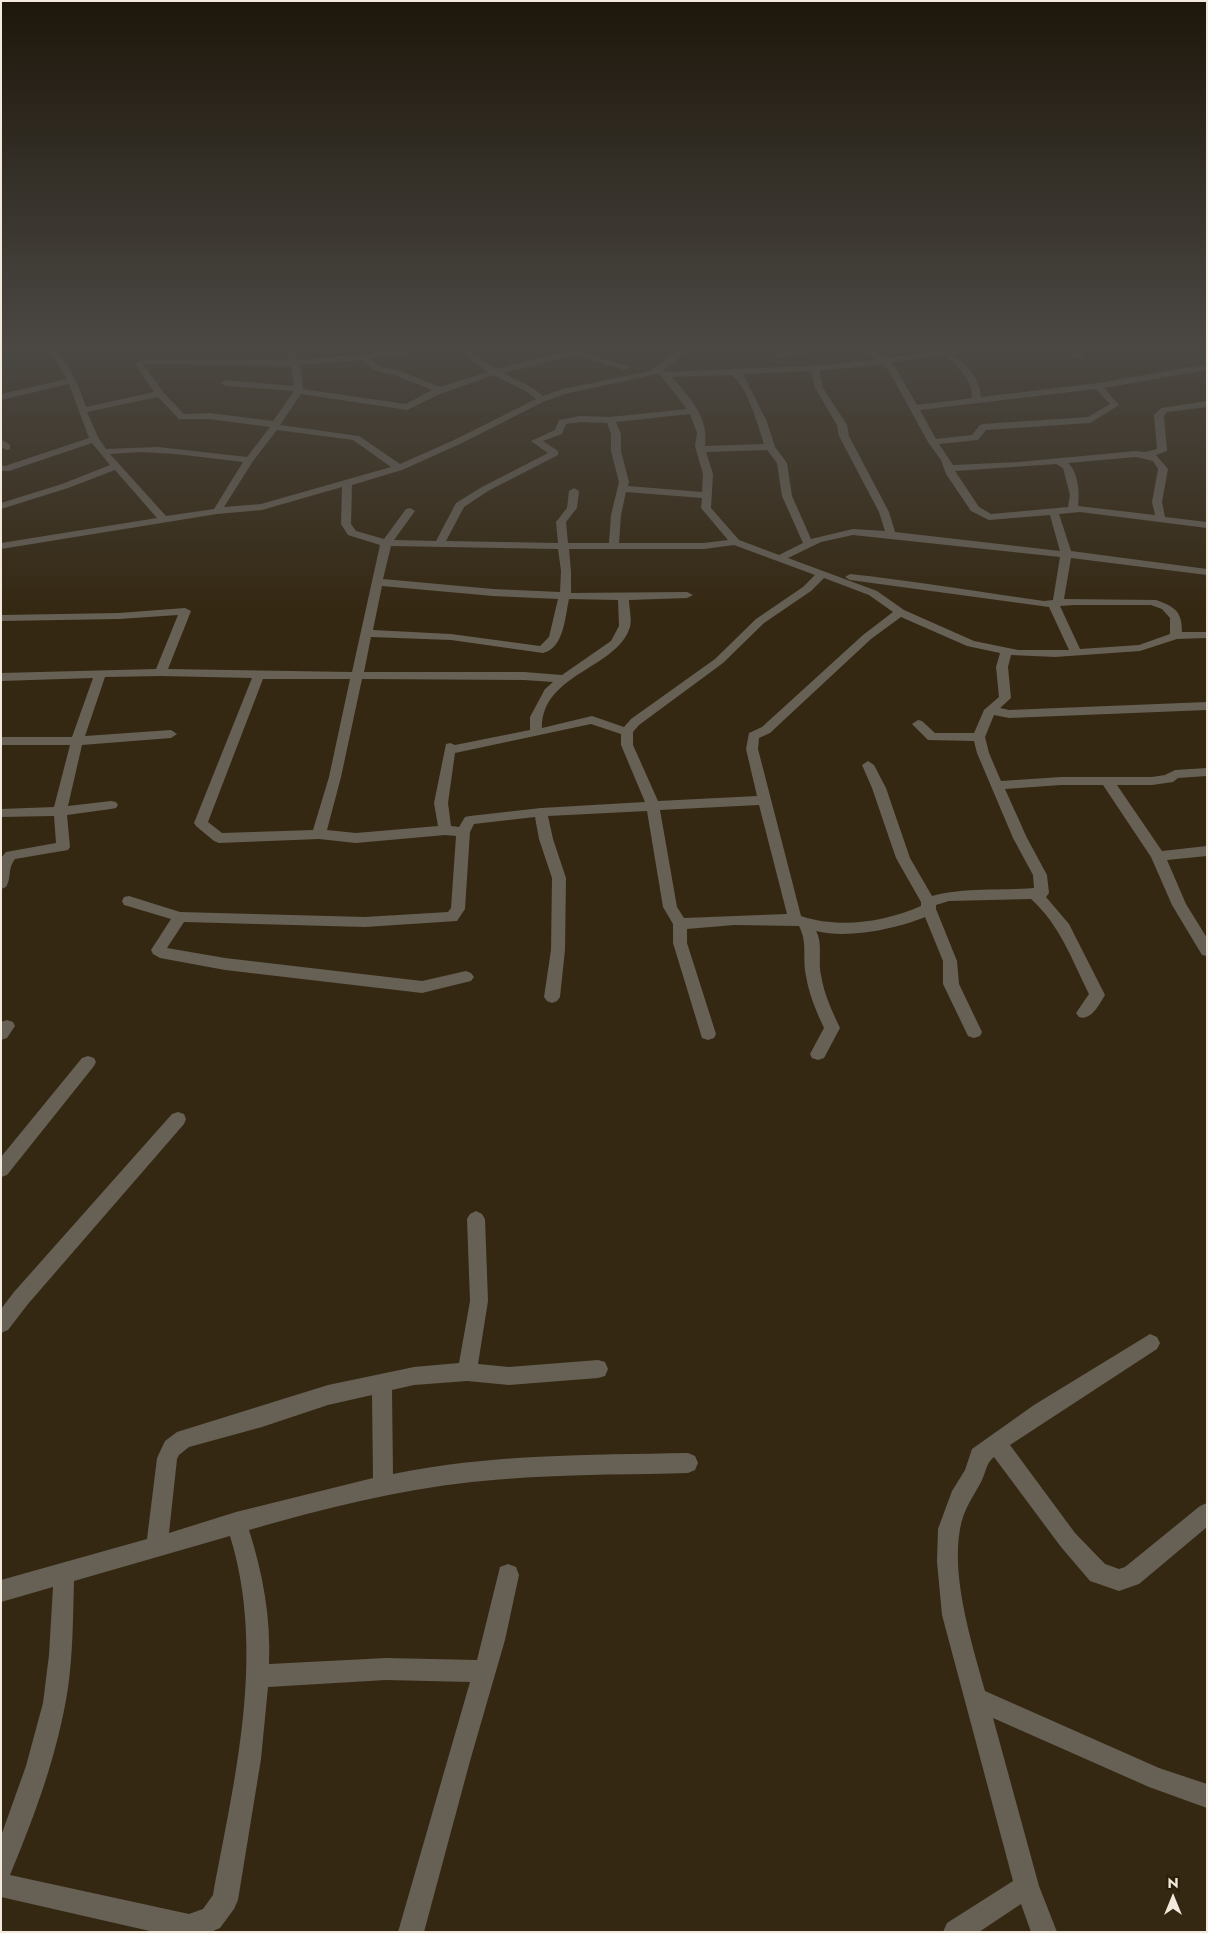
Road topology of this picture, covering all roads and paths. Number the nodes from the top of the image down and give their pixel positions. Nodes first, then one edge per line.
1 (266, 438) edge
2 (356, 438) edge
3 (464, 438) edge
4 (541, 438) edge
5 (616, 438) edge
6 (701, 438) edge
7 (767, 438) edge
8 (845, 438) edge
9 (932, 438) edge
10 (973, 438) edge
11 (1161, 438) edge
12 (94, 439) joint
13 (934, 442) junction
14 (770, 447) junction
15 (702, 449) junction
16 (104, 452) junction
17 (1147, 455) junction
18 (249, 460) junction
19 (1058, 461) junction
20 (116, 466) junction
21 (1, 468) edge
22 (399, 468) junction
23 (950, 468) junction
24 (347, 483) junction
25 (622, 490) junction
26 (574, 491) dead end
27 (708, 495) junction
28 (1, 506) edge
29 (1052, 510) junction
30 (1073, 510) junction
31 (217, 511) junction
32 (410, 511) dead end
33 (164, 520) junction
34 (1161, 520) junction
35 (1207, 525) edge
36 (892, 535) junction
37 (386, 542) junction
38 (735, 542) junction
39 (440, 543) junction
40 (808, 543) junction
41 (1, 546) edge
42 (563, 546) junction
43 (614, 546) junction
44 (1066, 554) junction
45 (778, 558) junction
46 (1207, 572) edge
47 (821, 573) junction
48 (377, 582) junction
49 (565, 594) junction
50 (687, 595) dead end
51 (622, 598) junction
52 (1056, 603) junction
53 (900, 612) junction
54 (1, 618) edge
55 (367, 633) junction
56 (1207, 635) edge
57 (1176, 636) junction
58 (986, 647) junction
59 (1006, 651) junction
60 (1076, 653) junction
61 (1002, 667) junction
62 (161, 672) junction
63 (100, 674) junction
64 (357, 674) junction
65 (259, 675) junction
66 (1, 677) edge
67 (563, 679) junction
68 (1207, 706) edge
69 (990, 710) junction
70 (918, 724) dead end
71 (627, 732) junction
72 (536, 733) junction
73 (171, 734) dead end
74 (979, 737) junction
75 (1, 741) edge
76 (77, 741) junction
77 (868, 765) dead end
78 (1207, 772) edge
79 (1107, 781) junction
80 (998, 785) junction
81 (765, 800) junction
82 (111, 805) dead end
83 (653, 806) junction
84 (60, 811) junction
85 (541, 812) junction
86 (1, 813) edge
87 (445, 830) junction
88 (464, 832) junction
89 (319, 834) junction
90 (1207, 851) edge
91 (1158, 856) junction
92 (1, 884) edge
93 (1033, 893) junction
94 (129, 901) dead end
95 (929, 905) junction
96 (180, 917) junction
97 (800, 920) junction
98 (680, 924) junction
99 (815, 932) junction
100 (1207, 951) edge
101 (466, 977) dead end
102 (552, 997) dead end
103 (1084, 1013) dead end
104 (974, 1032) dead end
105 (708, 1034) dead end
106 (818, 1054) dead end
107 (88, 1062) dead end
108 (178, 1120) dead end
109 (1, 1170) edge
110 (476, 1219) dead end
111 (1, 1324) edge
112 (1150, 1344) dead end
113 (598, 1369) dead end
114 (467, 1372) junction
115 (382, 1383) junction
116 (996, 1443) junction
117 (688, 1463) dead end
118 (383, 1486) junction
119 (1207, 1513) edge
120 (236, 1522) junction
121 (157, 1547) junction
122 (64, 1574) junction
123 (508, 1575) dead end
124 (1, 1591) edge
125 (484, 1671) junction
126 (258, 1676) junction
127 (976, 1699) junction
128 (1207, 1796) edge
129 (1, 1867) edge
130 (1, 1885) edge
131 (1027, 1886) junction
132 (411, 1932) edge
133 (956, 1932) edge
134 (1044, 1932) edge

1 - 18 street
2 - 22 street
3 - 22 street
4 - 39 street
5 - 25 street
6 - 15 street
7 - 14 street
8 - 36 street
9 - 13 street
10 - 13 street
11 - 17 street
12 - 16 street
12 - 21 street
13 - 23 street
14 - 15 street
14 - 40 street
15 - 27 street
16 - 18 street
16 - 20 street
17 - 19 street
17 - 34 street
18 - 31 street
19 - 23 street
19 - 30 street
20 - 28 street
20 - 33 street
22 - 24 street
23 - 29 street
24 - 31 street
24 - 37 street
25 - 27 street
25 - 43 street
26 - 42 street
27 - 38 street
29 - 30 street
29 - 44 street
30 - 34 street
31 - 33 street
32 - 37 street
33 - 41 street
34 - 35 street
36 - 40 street
36 - 44 street
37 - 39 street
37 - 48 street
38 - 43 street
38 - 45 street
39 - 42 street
40 - 45 street
42 - 43 street
42 - 49 street
44 - 46 street
44 - 52 street
45 - 47 street
47 - 52 street
47 - 53 street
47 - 71 street
48 - 49 street
48 - 55 street
49 - 51 street
49 - 55 street
50 - 51 street
51 - 67 street
52 - 57 street
52 - 60 street
53 - 58 street
53 - 81 street
54 - 62 street
55 - 64 street
56 - 57 street
57 - 60 street
58 - 59 street
58 - 61 street
59 - 60 street
59 - 61 street
61 - 69 street
62 - 63 street
62 - 65 street
63 - 66 street
63 - 76 street
64 - 65 street
64 - 67 street
64 - 89 street
65 - 89 street
67 - 72 street
68 - 69 street
69 - 74 street
70 - 74 street
71 - 72 street
71 - 83 street
72 - 87 street
73 - 76 street
74 - 80 street
75 - 76 street
76 - 84 street
77 - 95 street
78 - 79 street
79 - 80 street
79 - 91 street
80 - 93 street
81 - 83 street
81 - 97 street
82 - 84 street
83 - 85 street
83 - 98 street
84 - 86 street
84 - 92 street
85 - 88 street
85 - 102 street
87 - 88 street
87 - 89 street
88 - 96 street
90 - 91 street
91 - 100 street
93 - 95 street
93 - 103 street
94 - 96 street
95 - 99 street
95 - 104 street
96 - 101 street
97 - 98 street
97 - 99 street
98 - 105 street
99 - 106 street
107 - 109 street
108 - 111 street
110 - 114 street
112 - 116 street
113 - 114 street
114 - 115 street
115 - 118 street
115 - 121 street
116 - 119 street
116 - 127 street
117 - 118 street
118 - 120 street
120 - 121 street
120 - 126 street
121 - 122 street
122 - 124 street
122 - 129 street
123 - 125 street
125 - 126 street
125 - 132 street
126 - 130 street
127 - 128 street
127 - 131 street
131 - 133 street
131 - 134 street

